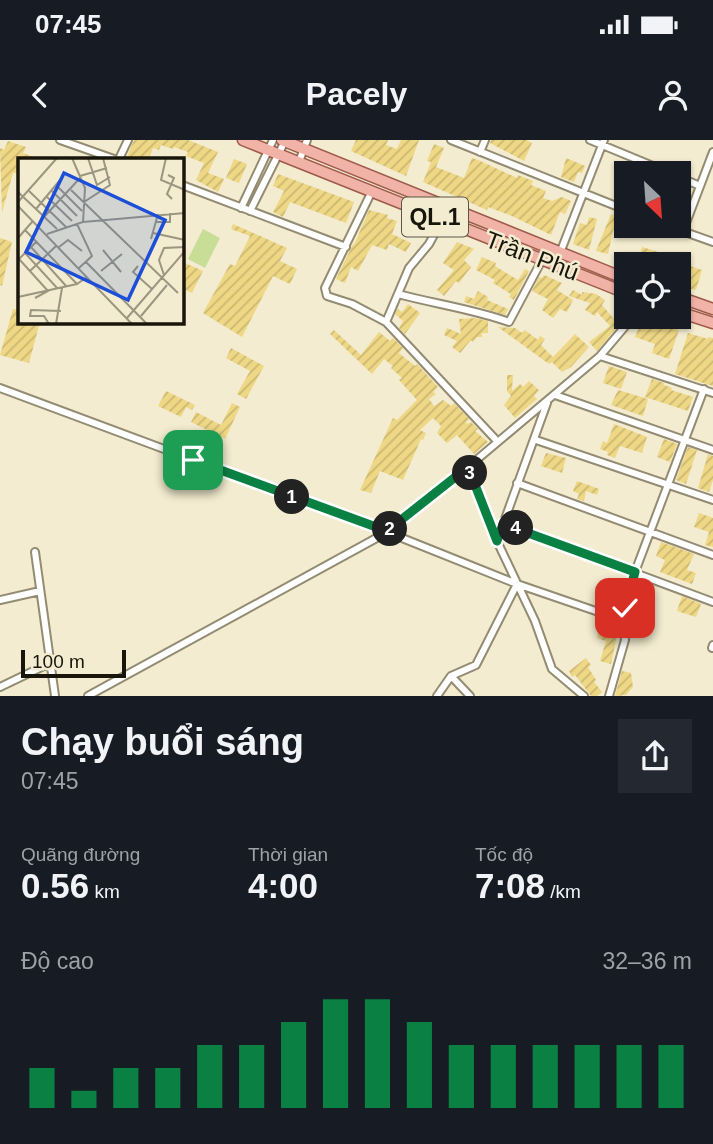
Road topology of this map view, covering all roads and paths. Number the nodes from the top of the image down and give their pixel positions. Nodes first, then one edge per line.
1 (60, 140) edge
2 (128, 140) edge
3 (243, 140) edge
4 (451, 140) edge
5 (485, 140) edge
6 (590, 140) edge
7 (284, 141) edge
8 (603, 143) edge
9 (306, 144) edge
10 (274, 148) edge
11 (480, 152) junction
12 (713, 152) edge
13 (113, 158) edge
14 (117, 158) edge
15 (643, 161) edge
16 (299, 162) junction
17 (691, 182) edge
18 (184, 186) edge
19 (700, 186) junction
20 (372, 191) junction
21 (583, 194) junction
22 (614, 206) edge
23 (241, 208) junction
24 (691, 208) edge
25 (250, 211) junction
26 (442, 220) junction
27 (691, 234) edge
28 (713, 242) edge
29 (346, 247) junction
30 (560, 253) junction
31 (542, 260) junction
32 (614, 274) edge
33 (614, 288) edge
34 (398, 294) junction
35 (691, 301) edge
36 (713, 309) edge
37 (691, 316) edge
38 (386, 322) junction
39 (713, 323) edge
40 (623, 329) edge
41 (600, 356) junction
42 (0, 388) edge
43 (704, 389) junction
44 (713, 393) edge
45 (555, 394) junction
46 (547, 403) junction
47 (536, 440) junction
48 (686, 440) junction
49 (498, 441) junction
50 (713, 450) edge
51 (468, 467) junction
52 (517, 483) junction
53 (668, 483) junction
54 (713, 499) edge
55 (503, 524) junction
56 (650, 530) junction
57 (387, 531) junction
58 (497, 541) junction
59 (35, 552) dead end
60 (713, 555) edge
61 (635, 572) junction
62 (517, 584) junction
63 (40, 590) junction
64 (0, 600) edge
65 (713, 602) edge
66 (622, 620) junction
67 (50, 663) junction
68 (451, 676) junction
69 (0, 687) edge
70 (55, 696) edge
71 (88, 696) edge
72 (437, 696) edge
73 (470, 696) edge
74 (584, 696) edge
75 (609, 696) edge

1 - 13 street
2 - 14 street
3 - 10 main road, Trần Phú / QL.1
4 - 11 street
5 - 11 street
6 - 8 street
7 - 9 main road, Trần Phú / QL.1
7 - 10 street
8 - 15 street
8 - 21 street
9 - 16 street
9 - 30 main road, Trần Phú / QL.1
10 - 16 main road, Trần Phú / QL.1
10 - 23 street
10 - 25 street
11 - 21 street
12 - 19 street
16 - 20 main road, Trần Phú / QL.1
17 - 19 street
18 - 23 street
19 - 24 street
20 - 26 main road, Trần Phú / QL.1
20 - 29 street
21 - 22 street
21 - 30 street
23 - 25 street
25 - 29 street
26 - 31 main road, Trần Phú / QL.1
26 - 34 street
27 - 28 street
29 - 38 street
30 - 32 main road, Trần Phú / QL.1
31 - 33 main road, Trần Phú / QL.1
31 - 34 street
34 - 38 street
35 - 36 main road
37 - 39 main road
38 - 49 street
40 - 41 street
41 - 43 street
41 - 45 street
42 - 57 street
43 - 44 street
43 - 48 street
45 - 46 street
45 - 48 street
46 - 47 street
46 - 49 street
47 - 52 street
47 - 53 street
48 - 50 street
48 - 53 street
49 - 51 street
51 - 57 street
51 - 58 street
52 - 55 street
52 - 56 street
53 - 54 street
53 - 56 street
55 - 58 street
55 - 61 street
56 - 60 street
56 - 61 street
57 - 62 street
57 - 71 street
58 - 62 street
59 - 63 street
61 - 65 street
61 - 66 street
62 - 66 street
62 - 68 street
62 - 74 street
63 - 64 street
63 - 67 street
66 - 75 street
67 - 69 street
67 - 70 street
68 - 72 street
68 - 73 street

